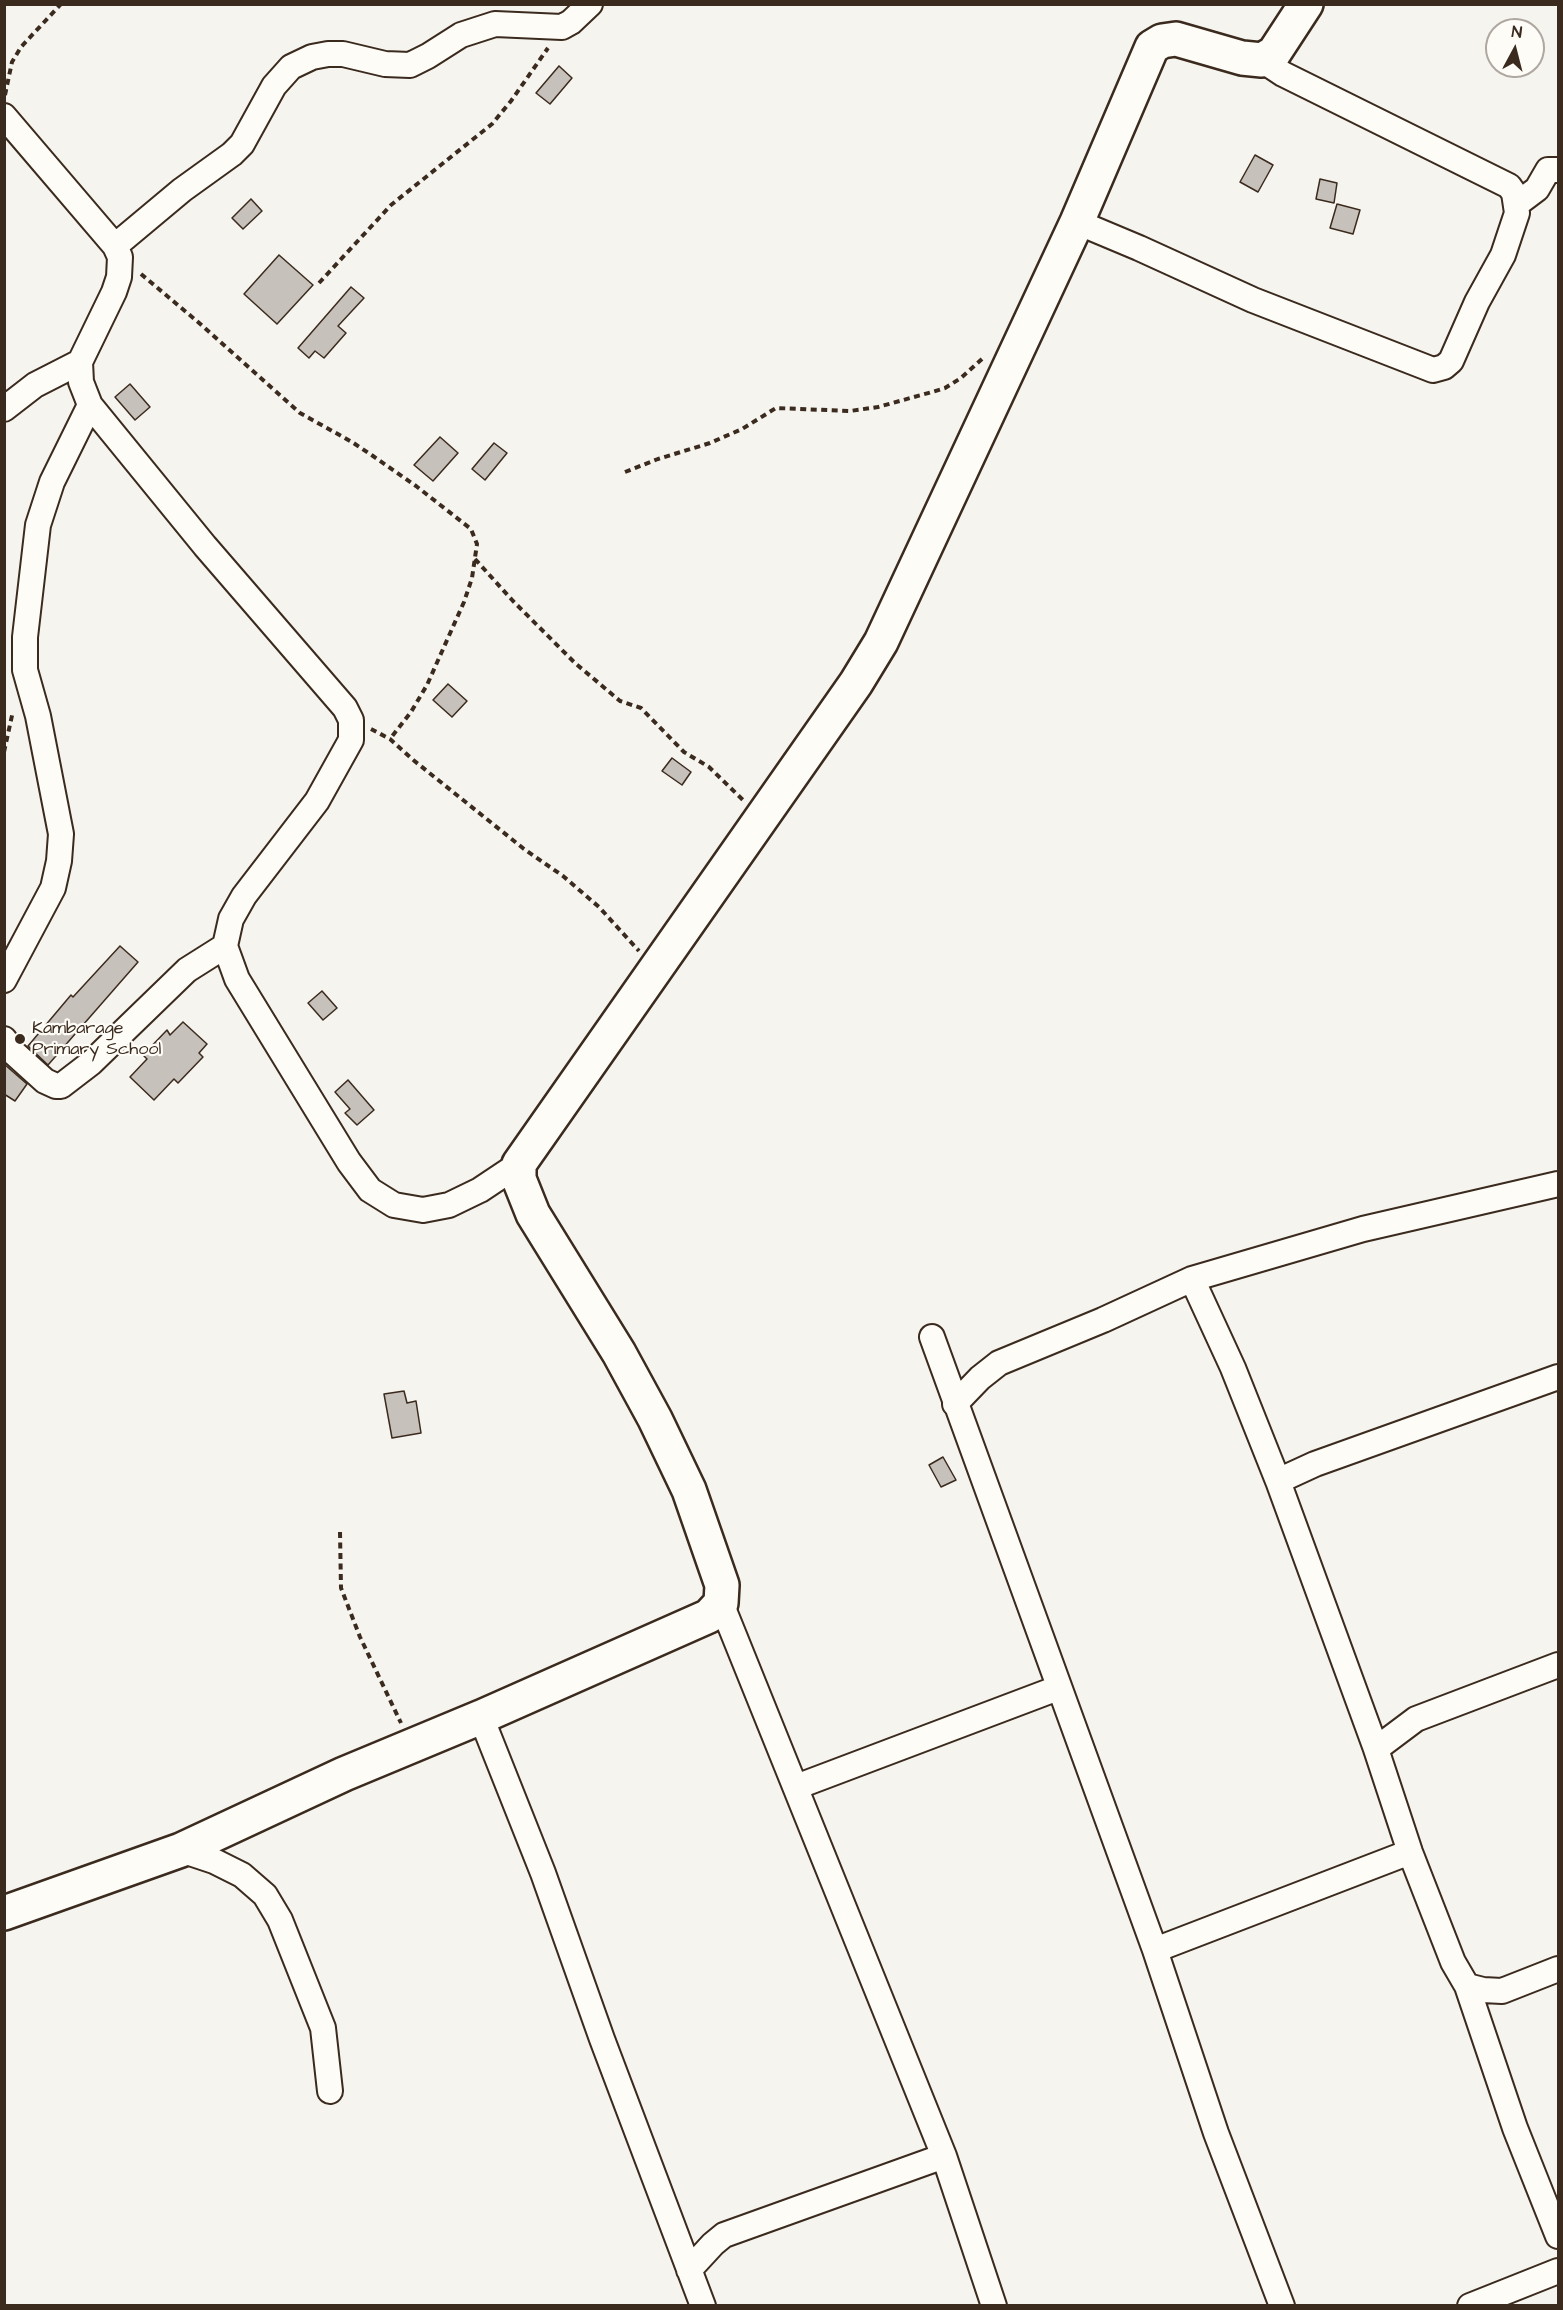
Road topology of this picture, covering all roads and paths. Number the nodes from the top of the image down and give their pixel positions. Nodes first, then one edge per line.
1 (61, 4) edge
2 (590, 4) edge
3 (1306, 4) edge
4 (562, 27) junction
5 (1262, 60) junction
6 (4, 96) edge
7 (4, 116) edge
8 (1558, 171) edge
9 (1517, 204) junction
10 (1077, 222) junction
11 (117, 251) junction
12 (319, 283) dead end
13 (985, 356) dead end
14 (80, 362) junction
15 (90, 405) junction
16 (4, 409) edge
17 (625, 472) dead end
18 (475, 559) junction
19 (351, 720) junction
20 (390, 739) junction
21 (761, 819) junction
22 (225, 946) junction
23 (656, 969) junction
24 (4, 980) edge
25 (4, 1039) edge
26 (519, 1164) junction
27 (1558, 1184) edge
28 (1192, 1279) junction
29 (932, 1337) dead end
30 (1558, 1377) edge
31 (955, 1404) junction
32 (1278, 1480) junction
33 (340, 1532) dead end
34 (721, 1603) junction
35 (1558, 1665) edge
36 (1058, 1688) junction
37 (481, 1717) junction
38 (412, 1745) junction
39 (1376, 1749) junction
40 (796, 1787) junction
41 (181, 1850) junction
42 (1410, 1852) junction
43 (4, 1912) edge
44 (1155, 1950) junction
45 (1558, 1969) edge
46 (1467, 1986) junction
47 (330, 2091) dead end
48 (944, 2156) junction
49 (1558, 2236) edge
50 (689, 2270) junction
51 (1558, 2271) edge
52 (703, 2306) edge
53 (994, 2306) edge
54 (1282, 2306) edge
55 (1470, 2306) edge

1 - 6 path
2 - 4 street
3 - 5 street
4 - 11 street
4 - 12 path
5 - 9 street
5 - 10 street
7 - 11 street
8 - 9 street
9 - 10 street
10 - 21 street
11 - 14 street
11 - 18 path
13 - 17 path
14 - 15 street
14 - 16 street
15 - 19 street
15 - 24 street
18 - 20 path
18 - 21 path
19 - 20 path
19 - 22 street
20 - 23 path
21 - 23 street
22 - 25 street
22 - 26 street
23 - 26 street
26 - 34 street
27 - 28 street
28 - 31 street
28 - 32 street
29 - 31 street
30 - 32 street
31 - 36 street
32 - 39 street
33 - 38 path
34 - 37 street
34 - 40 street
35 - 39 street
36 - 40 street
36 - 44 street
37 - 38 street
37 - 50 street
38 - 41 street
39 - 42 street
40 - 48 street
41 - 43 street
41 - 47 street
42 - 44 street
42 - 46 street
44 - 54 street
45 - 46 street
46 - 49 street
48 - 50 street
48 - 53 street
50 - 52 street
51 - 55 street

